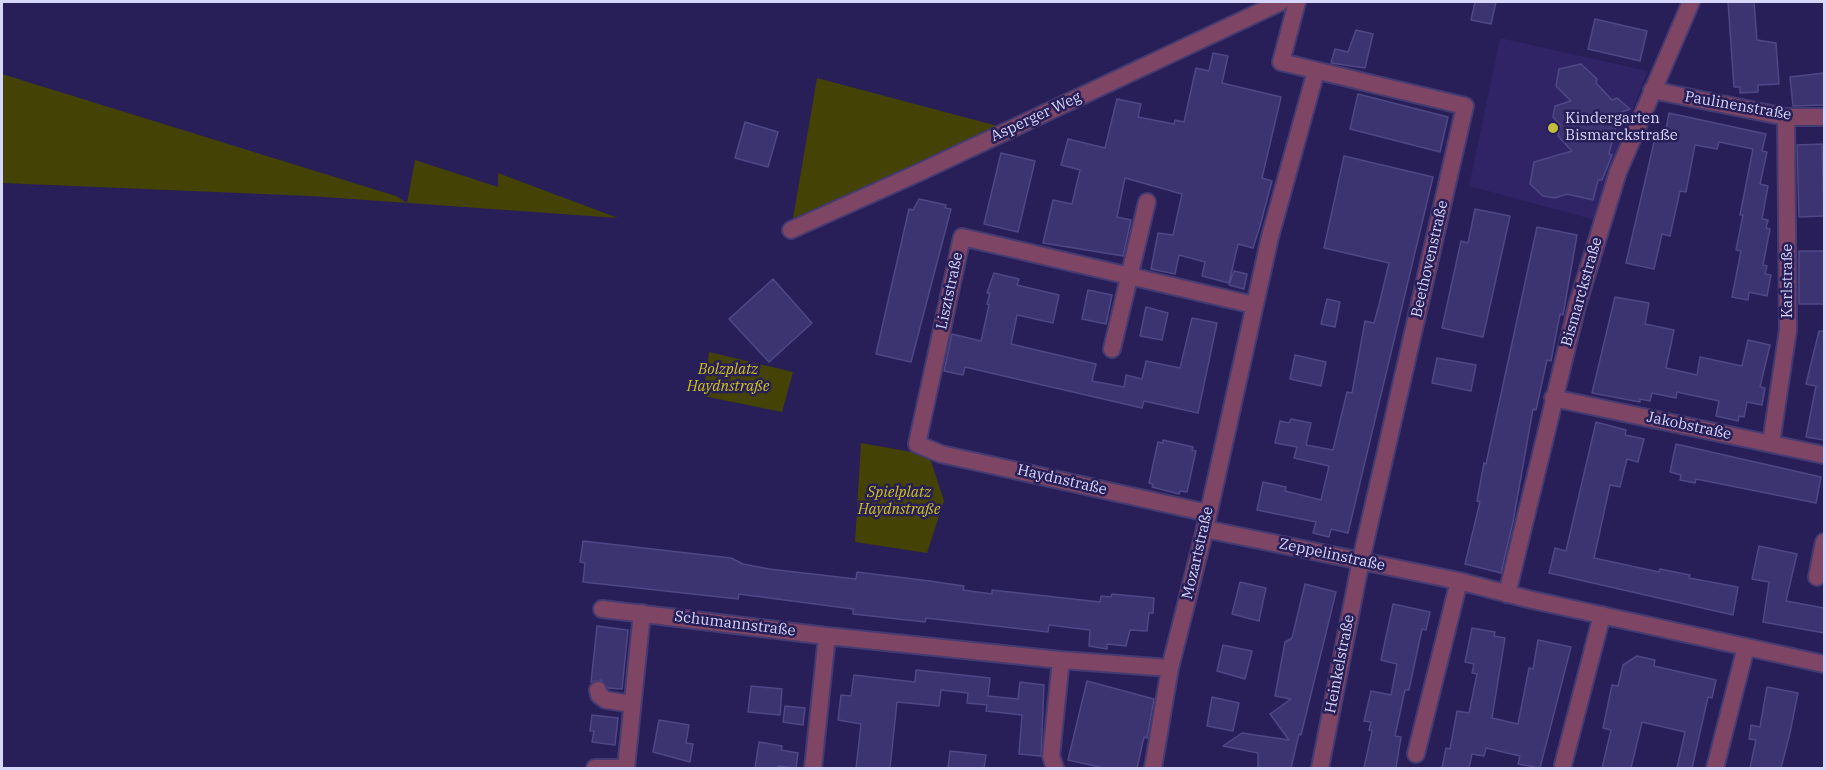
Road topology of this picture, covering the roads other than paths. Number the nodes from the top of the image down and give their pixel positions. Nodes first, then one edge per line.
1 (1281, 2) edge
2 (1297, 2) edge
3 (1691, 2) edge
4 (1316, 71) junction
5 (1652, 90) junction
6 (1786, 117) junction
7 (1824, 117) edge
8 (1147, 202) dead end
9 (791, 230) dead end
10 (1130, 276) junction
11 (1254, 305) junction
12 (1112, 350) dead end
13 (1553, 398) junction
14 (1771, 443) junction
15 (917, 444) joint
16 (1824, 455) edge
17 (1206, 521) junction
18 (1824, 542) edge
19 (1361, 560) junction
20 (1817, 578) dead end
21 (1459, 581) junction
22 (1507, 594) junction
23 (602, 609) dead end
24 (642, 613) junction
25 (1602, 615) junction
26 (827, 636) junction
27 (1746, 647) junction
28 (1061, 660) junction
29 (1824, 664) edge
30 (1170, 668) junction
31 (598, 690) dead end
32 (632, 704) junction
33 (1416, 754) dead end
34 (1563, 765) dead end
35 (595, 768) edge
36 (622, 768) edge
37 (626, 768) edge
38 (813, 768) edge
39 (1055, 768) edge
40 (1153, 768) edge
41 (1320, 768) edge
42 (1715, 768) edge

1 - 9 street, Asperger Weg
2 - 4 street
3 - 5 street, Bismarckstraße
4 - 11 street, Mozartstraße
4 - 19 street, Beethovenstraße
5 - 6 street, Paulinenstraße
5 - 13 street, Bismarckstraße
6 - 7 street, Paulinenstraße
6 - 14 street, Karlstraße
8 - 10 street
10 - 11 street, Lisztstraße
10 - 12 street
10 - 15 street, Lisztstraße
11 - 17 street, Mozartstraße
13 - 14 street, Jakobstraße
13 - 22 street, Bismarckstraße
14 - 16 street, Jakobstraße
15 - 17 street, Haydnstraße
17 - 19 street, Zeppelinstraße
17 - 30 street, Mozartstraße
18 - 20 street
19 - 21 street, Zeppelinstraße
19 - 41 street, Heinkelstraße
21 - 22 street, Zeppelinstraße
21 - 33 street
22 - 25 street, Zeppelinstraße
23 - 24 street, Schumannstraße
24 - 26 street, Schumannstraße
24 - 32 street
25 - 27 street, Zeppelinstraße
25 - 34 street
26 - 28 street
26 - 38 street
27 - 29 street, Zeppelinstraße
27 - 42 street
28 - 30 street
28 - 39 street
30 - 40 street, Mozartstraße
31 - 32 street
32 - 37 street
35 - 36 street

